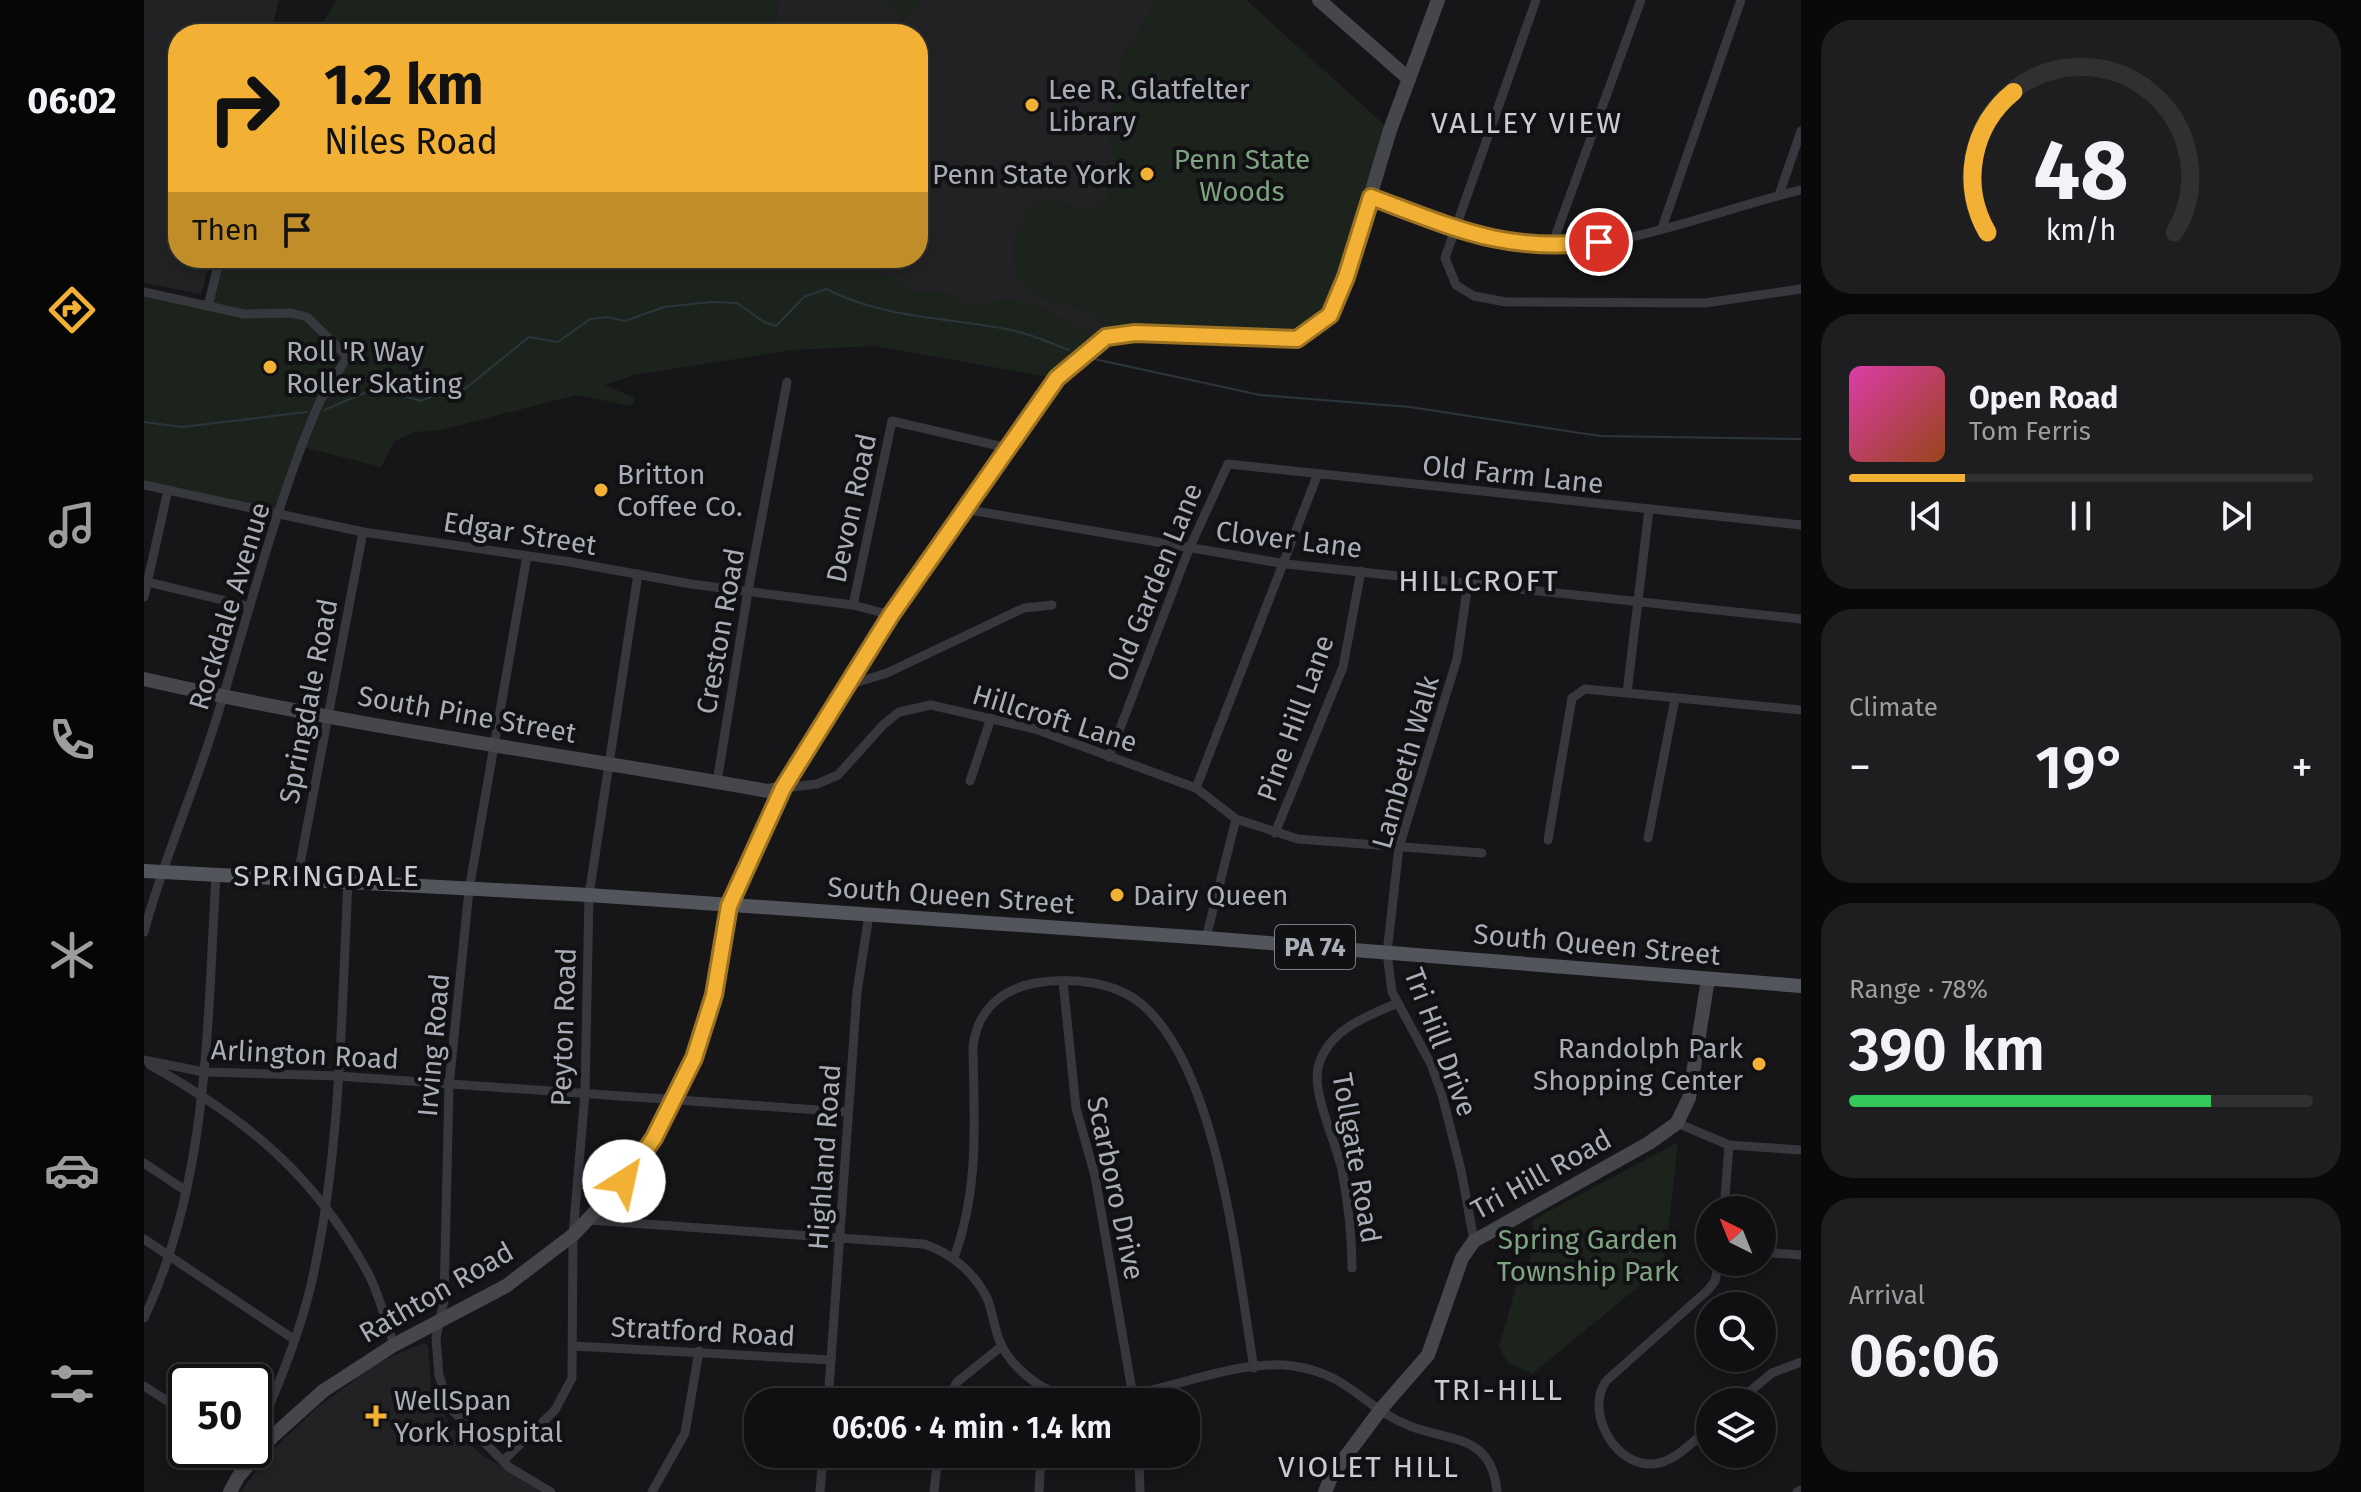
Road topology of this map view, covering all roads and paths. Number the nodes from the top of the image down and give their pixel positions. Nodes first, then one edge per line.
1 (1319, 0) edge
2 (1438, 0) edge
3 (1536, 0) edge
4 (1641, 0) edge
5 (1741, 0) edge
6 (1409, 79) junction
7 (1801, 131) edge
8 (1801, 190) edge
9 (1779, 195) junction
10 (1371, 197) junction
11 (1454, 228) junction
12 (1662, 228) junction
13 (1551, 248) junction
14 (218, 268) edge
15 (1801, 289) edge
16 (144, 292) edge
17 (208, 306) junction
18 (787, 382) dead end
19 (1008, 448) junction
20 (1223, 469) joint
21 (1317, 476) junction
22 (144, 485) edge
23 (168, 490) junction
24 (964, 509) junction
25 (1649, 509) junction
26 (280, 515) junction
27 (1801, 525) edge
28 (363, 532) junction
29 (1189, 549) junction
30 (527, 556) junction
31 (1286, 564) junction
32 (1361, 571) junction
33 (638, 574) junction
34 (146, 582) edge
35 (1468, 583) junction
36 (748, 591) junction
37 (144, 597) edge
38 (1637, 599) junction
39 (853, 605) junction
40 (1052, 605) dead end
41 (247, 606) junction
42 (891, 615) junction
43 (1801, 619) edge
44 (144, 679) edge
45 (845, 686) junction
46 (1627, 693) junction
47 (222, 697) junction
48 (1675, 699) junction
49 (1801, 710) edge
50 (326, 715) junction
51 (991, 718) junction
52 (494, 744) junction
53 (1109, 757) junction
54 (607, 765) junction
55 (970, 781) dead end
56 (717, 782) junction
57 (783, 788) junction
58 (1196, 788) junction
59 (1236, 819) junction
60 (1275, 833) junction
61 (1648, 838) dead end
62 (1548, 840) dead end
63 (1399, 847) junction
64 (1482, 853) dead end
65 (144, 871) edge
66 (160, 872) junction
67 (216, 875) junction
68 (297, 880) junction
69 (348, 883) junction
70 (469, 890) junction
71 (589, 895) junction
72 (729, 906) junction
73 (869, 915) junction
74 (144, 932) edge
75 (1206, 938) junction
76 (1387, 953) junction
77 (1708, 979) junction
78 (1063, 981) junction
79 (1801, 986) edge
80 (1398, 1003) junction
81 (144, 1060) edge
82 (204, 1072) junction
83 (338, 1076) junction
84 (449, 1086) junction
85 (585, 1093) junction
86 (203, 1094) junction
87 (675, 1100) junction
88 (847, 1112) junction
89 (1677, 1123) junction
90 (1729, 1145) junction
91 (1801, 1150) edge
92 (144, 1163) edge
93 (186, 1191) junction
94 (1725, 1196) edge
95 (324, 1202) junction
96 (589, 1220) junction
97 (573, 1235) junction
98 (841, 1237) junction
99 (144, 1239) edge
100 (1474, 1241) junction
101 (1776, 1253) edge
102 (169, 1255) junction
103 (1801, 1255) edge
104 (954, 1258) junction
105 (1352, 1268) dead end
106 (1716, 1276) edge
107 (144, 1318) edge
108 (439, 1323) junction
109 (295, 1340) junction
110 (394, 1345) junction
111 (573, 1346) junction
112 (1002, 1346) junction
113 (699, 1351) junction
114 (831, 1360) junction
115 (1801, 1362) edge
116 (1254, 1368) junction
117 (144, 1386) edge
118 (829, 1388) edge
119 (954, 1388) edge
120 (1044, 1388) edge
121 (1131, 1388) edge
122 (1171, 1388) edge
123 (1754, 1388) edge
124 (272, 1396) edge
125 (168, 1401) edge
126 (1381, 1409) junction
127 (272, 1434) edge
128 (1696, 1438) edge
129 (505, 1459) junction
130 (242, 1468) edge
131 (822, 1468) edge
132 (937, 1468) edge
133 (1040, 1468) edge
134 (1139, 1468) edge
135 (230, 1492) edge
136 (551, 1492) edge
137 (652, 1492) edge
138 (820, 1492) edge
139 (934, 1492) edge
140 (1039, 1492) edge
141 (1140, 1492) edge
142 (1325, 1492) edge
143 (1497, 1492) edge

1 - 6 street
2 - 6 street, Rathton Road
3 - 11 street
4 - 13 street
5 - 12 street
6 - 10 street, Rathton Road
7 - 9 street
8 - 9 street
9 - 12 street
10 - 11 street
10 - 19 street, Rathton Road
11 - 13 street
11 - 15 street
12 - 13 street
14 - 17 street
16 - 17 street
17 - 26 street, Rockdale Avenue
18 - 36 street, Creston Road
19 - 24 street, Rathton Road
19 - 39 street, Devon Road
20 - 21 street, Old Farm Lane
20 - 29 street, Old Garden Lane
21 - 25 street, Old Farm Lane
21 - 31 street
22 - 23 street, Edgar Street
23 - 26 street, Edgar Street
23 - 34 street
24 - 29 street, Clover Lane
24 - 42 street, Rathton Road
25 - 27 street, Old Farm Lane
25 - 38 street
26 - 28 street, Edgar Street
26 - 41 street, Rockdale Avenue
28 - 30 street, Edgar Street
28 - 50 street, Springdale Road
29 - 31 street, Clover Lane
29 - 53 street, Old Garden Lane
30 - 33 street, Edgar Street
30 - 52 street, Irving Road
31 - 32 street, Clover Lane
31 - 58 street
32 - 35 street, Clover Lane
32 - 60 street, Pine Hill Lane
33 - 36 street, Edgar Street
33 - 54 street, Peyton Road
34 - 37 street
34 - 41 street
35 - 38 street, Clover Lane
35 - 63 street, Lambeth Walk
36 - 39 street, Edgar Street
36 - 56 street, Creston Road
38 - 43 street, Clover Lane
38 - 46 street
39 - 42 street, Edgar Street
40 - 45 street
41 - 47 street, Rockdale Avenue
42 - 45 street, Rathton Road
44 - 47 street, South Pine Street
45 - 57 street, Rathton Road
46 - 48 street
46 - 62 street
47 - 50 street, South Pine Street
47 - 66 street, Rockdale Avenue
48 - 49 street
48 - 61 street
50 - 52 street, South Pine Street
50 - 68 street, Springdale Road
51 - 53 street, Hillcroft Lane
51 - 55 street
51 - 57 street, Hillcroft Lane
52 - 54 street, South Pine Street
52 - 70 street, Irving Road
53 - 58 street, Hillcroft Lane
54 - 56 street, South Pine Street
54 - 71 street, Peyton Road
56 - 57 street, South Pine Street
57 - 72 street, Rathton Road
58 - 59 street, Hillcroft Lane
59 - 60 street, Hillcroft Lane
59 - 75 street
60 - 63 street, Hillcroft Lane
63 - 64 street, Hillcroft Lane
63 - 76 street, Lambeth Walk
65 - 66 main road, South Queen Street / PA 74
66 - 67 main road, South Queen Street / PA 74
66 - 74 street, Rockdale Avenue
67 - 68 main road, South Queen Street / PA 74
67 - 82 street
68 - 69 main road, South Queen Street / PA 74
69 - 70 main road, South Queen Street / PA 74
69 - 83 street
70 - 71 main road, South Queen Street / PA 74
70 - 84 street, Irving Road
71 - 72 main road, South Queen Street / PA 74
71 - 85 street, Peyton Road
72 - 73 main road, South Queen Street / PA 74
72 - 87 street, Rathton Road
73 - 75 main road, South Queen Street / PA 74
73 - 88 street, Highland Road
75 - 76 main road, South Queen Street / PA 74
76 - 77 main road, South Queen Street / PA 74
76 - 80 street, Tri Hill Drive
77 - 79 main road, South Queen Street / PA 74
77 - 89 street
78 - 104 street
78 - 116 street
78 - 121 street, Scarboro Drive
80 - 100 street, Tri Hill Drive
80 - 105 street, Tollgate Road
81 - 82 street, Arlington Road
81 - 86 street
82 - 83 street, Arlington Road
82 - 86 street
83 - 84 street, Arlington Road
83 - 95 street
84 - 85 street, Arlington Road
84 - 108 street, Irving Road
85 - 87 street, Arlington Road
85 - 97 street, Peyton Road
86 - 93 street
86 - 95 street
87 - 88 street, Arlington Road
87 - 96 street, Rathton Road
88 - 98 street, Highland Road
89 - 90 street
89 - 100 street, Tri Hill Road
90 - 91 street
90 - 94 street
92 - 93 street
93 - 102 street
95 - 109 street
95 - 110 street
96 - 97 street, Rathton Road
96 - 98 street
97 - 108 street, Rathton Road
97 - 111 street, Peyton Road
98 - 104 street
98 - 114 street, Highland Road
99 - 102 street
100 - 126 street, Tri Hill Road
101 - 103 street
102 - 107 street
102 - 109 street
104 - 112 street
106 - 128 street
108 - 110 street, Rathton Road
108 - 129 street, Irving Road
109 - 124 street
110 - 127 street, Rathton Road
111 - 113 street, Stratford Road
111 - 129 street, Peyton Road
112 - 119 street
112 - 120 street
113 - 114 street, Stratford Road
113 - 137 street
114 - 118 street, Highland Road
115 - 123 street
116 - 122 street
116 - 126 street
117 - 125 street
126 - 142 street, Tri Hill Road
126 - 143 street
129 - 136 street, Irving Road
130 - 135 street, Rathton Road
131 - 138 street
132 - 139 street
133 - 140 street
134 - 141 street

